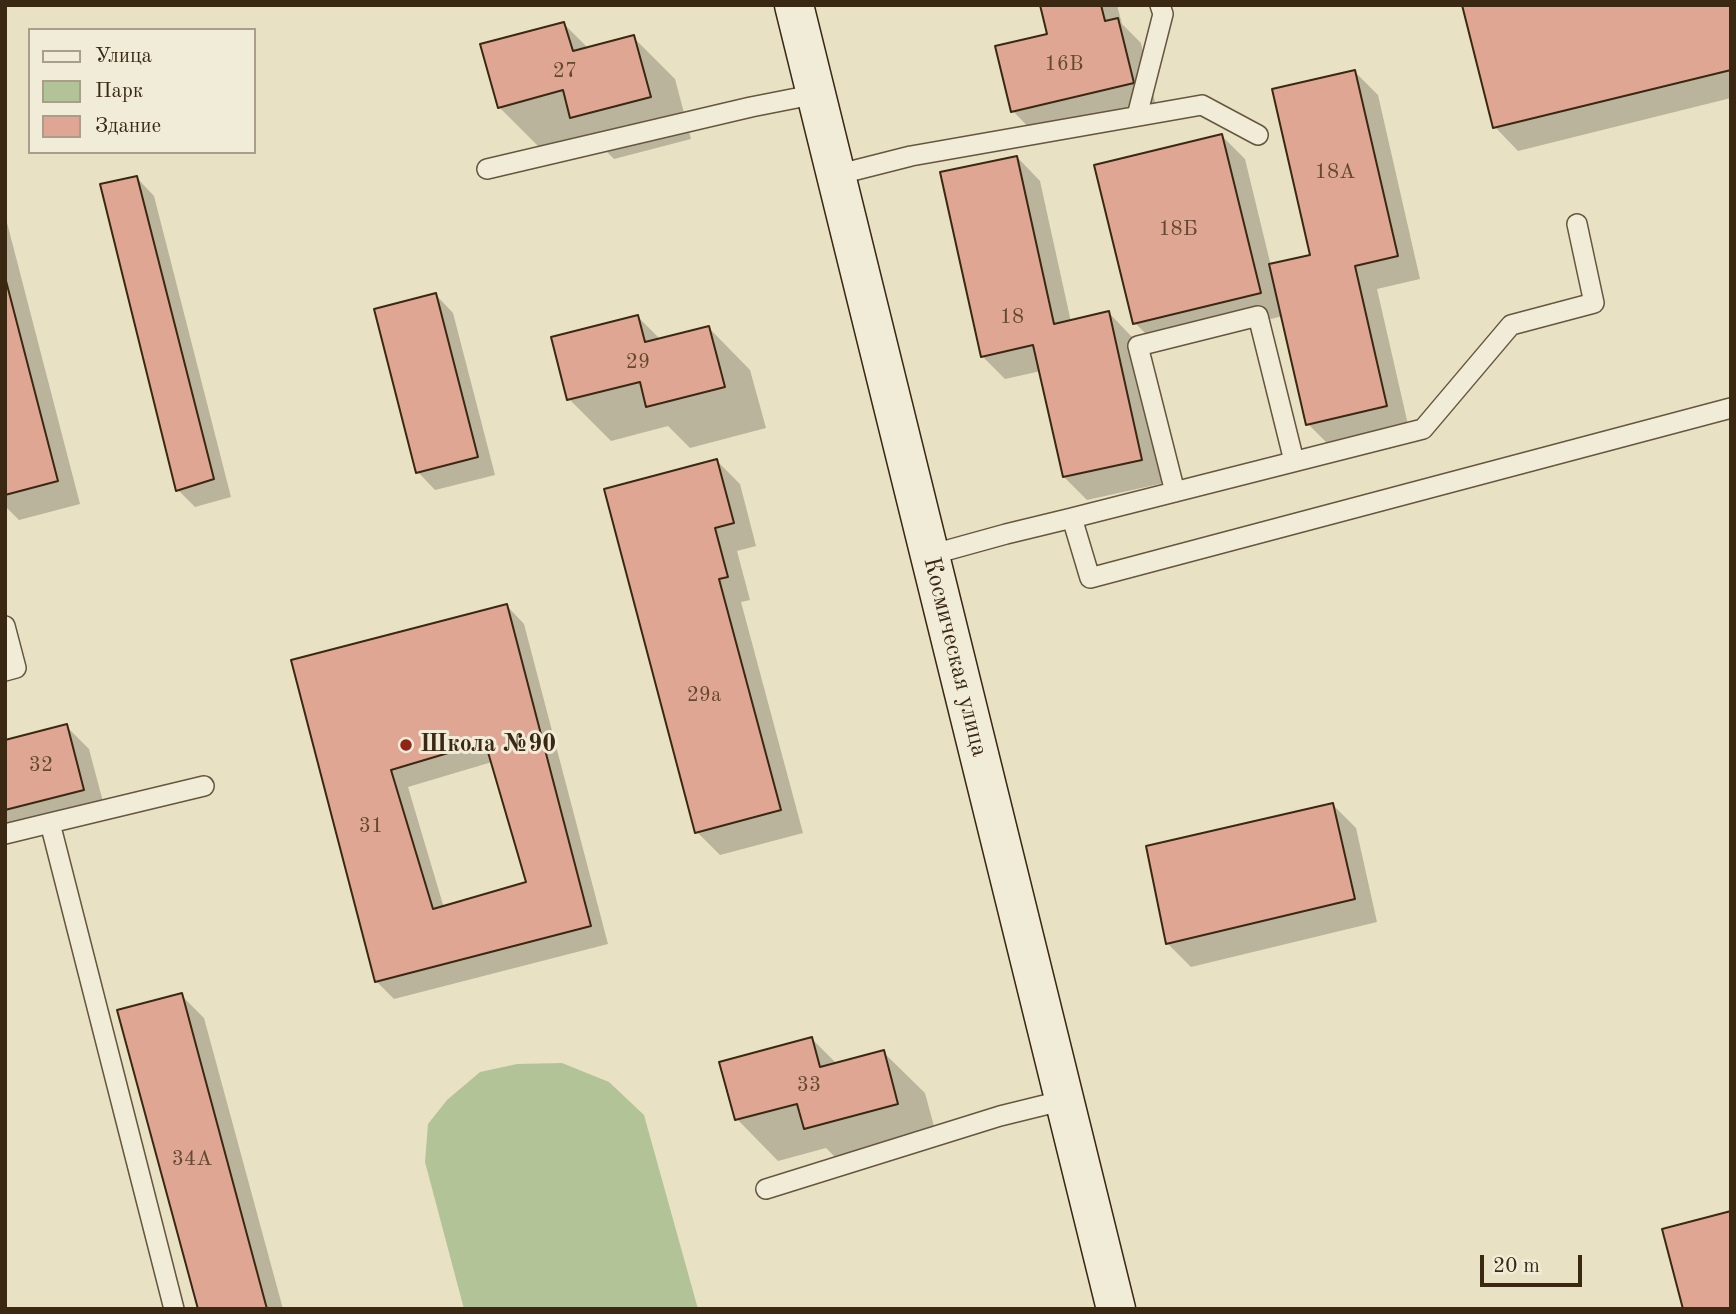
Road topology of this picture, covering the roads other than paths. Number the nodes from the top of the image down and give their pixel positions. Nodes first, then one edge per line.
1 (794, 5) edge
2 (1160, 5) edge
3 (817, 94) junction
4 (1138, 116) junction
5 (1258, 135) dead end
6 (487, 169) dead end
7 (836, 175) junction
8 (1577, 224) dead end
9 (1731, 408) edge
10 (1294, 461) junction
11 (1175, 492) junction
12 (1072, 518) junction
13 (930, 555) junction
14 (5, 625) edge
15 (5, 671) edge
16 (204, 786) dead end
17 (50, 823) junction
18 (5, 834) edge
19 (1065, 1100) junction
20 (766, 1189) dead end
21 (174, 1309) edge
22 (1116, 1309) edge

1 - 3 main road, Космическая улица
2 - 4 lane
3 - 6 lane
3 - 7 main road, Космическая улица
4 - 5 lane
4 - 7 lane
7 - 13 main road, Космическая улица
8 - 10 lane
9 - 12 lane
10 - 11 lane
10 - 11 lane
11 - 12 lane
12 - 13 lane
13 - 19 main road, Космическая улица
14 - 15 lane
16 - 17 lane
17 - 18 lane
17 - 21 lane
19 - 20 lane
19 - 22 main road, Космическая улица

